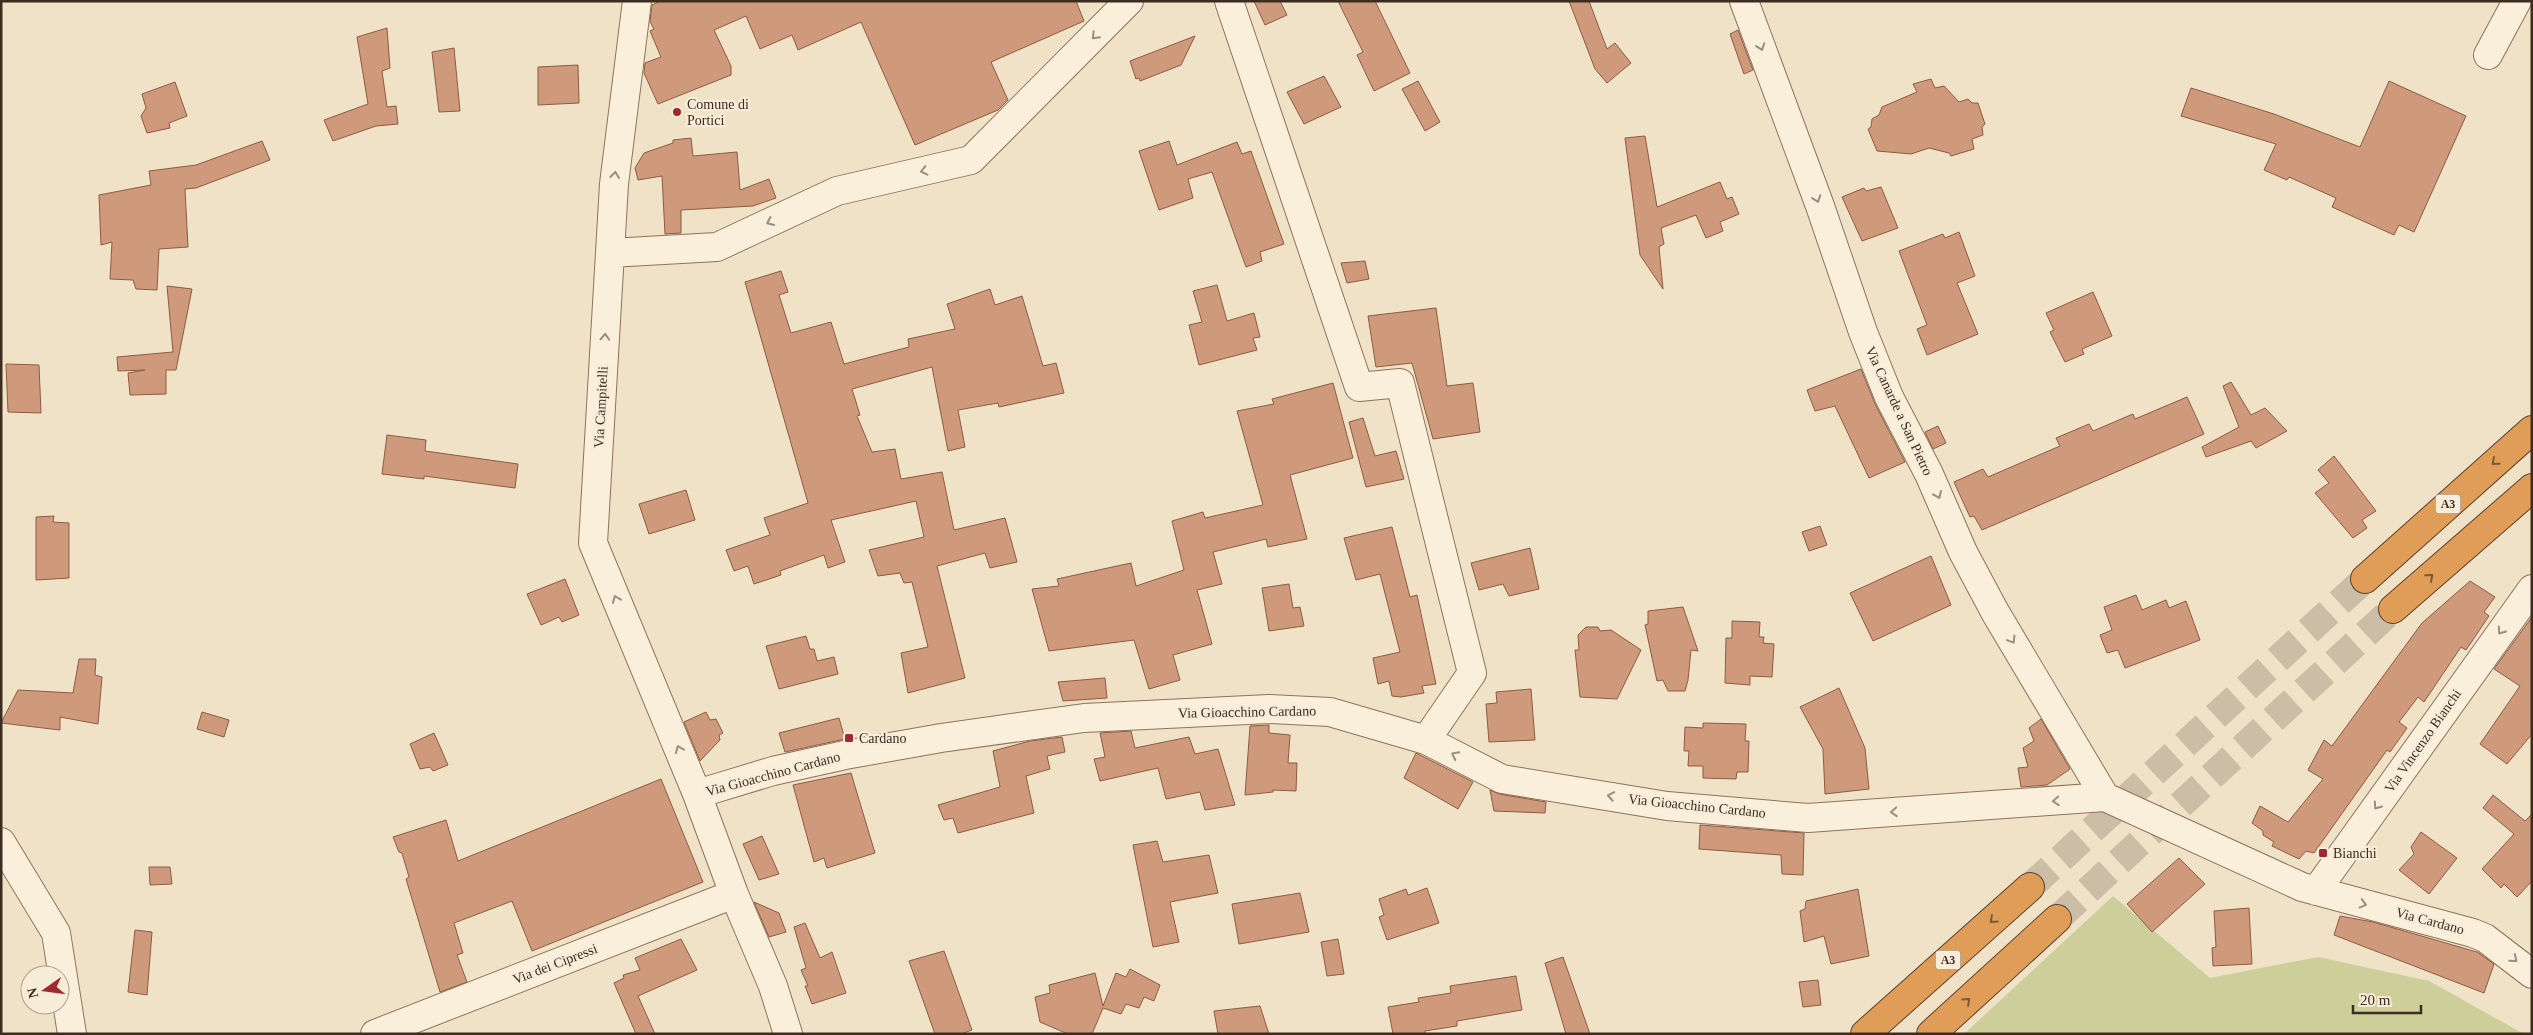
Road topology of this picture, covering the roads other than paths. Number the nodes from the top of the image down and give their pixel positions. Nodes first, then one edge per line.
1 (637, 1) edge
2 (1129, 1) edge
3 (1229, 1) edge
4 (1744, 1) edge
5 (2517, 1) edge
6 (2488, 55) dead end
7 (610, 253) junction
8 (2532, 430) edge
9 (2532, 488) edge
10 (2532, 512) edge
11 (2476, 537) junction
12 (2365, 579) tunnel mouth
13 (2530, 590) edge
14 (2393, 609) tunnel mouth
15 (1426, 740) junction
16 (697, 794) junction
17 (2105, 797) junction
18 (1, 842) edge
19 (2030, 887) tunnel mouth
20 (2316, 891) junction
21 (734, 894) junction
22 (2057, 919) tunnel mouth
23 (2532, 974) edge
24 (72, 1034) edge
25 (375, 1034) edge
26 (788, 1034) edge
27 (1865, 1034) edge
28 (1931, 1034) edge

7 -> 1 street, Via Campitelli
2 -> 7 street
3 - 15 street
4 -> 17 street, Via Canarde a San Pietro
5 - 6 street
16 -> 7 street, Via Campitelli
8 -> 12 highway, A3
9 - 11 highway
10 - 11 highway
14 -> 11 highway
13 -> 20 street, Via Vincenzo Bianchi
15 - 16 street, Via Gioacchino Cardano
17 -> 15 street, Via Gioacchino Cardano
16 - 21 street, Via Gioacchino Cardano
17 - 20 street, Via Cardano
18 - 24 street
19 -> 27 highway, A3
20 -> 23 street, Via Cardano
21 - 25 street, Via dei Cipressi
21 - 26 street, Via Gioacchino Cardano
28 -> 22 highway

